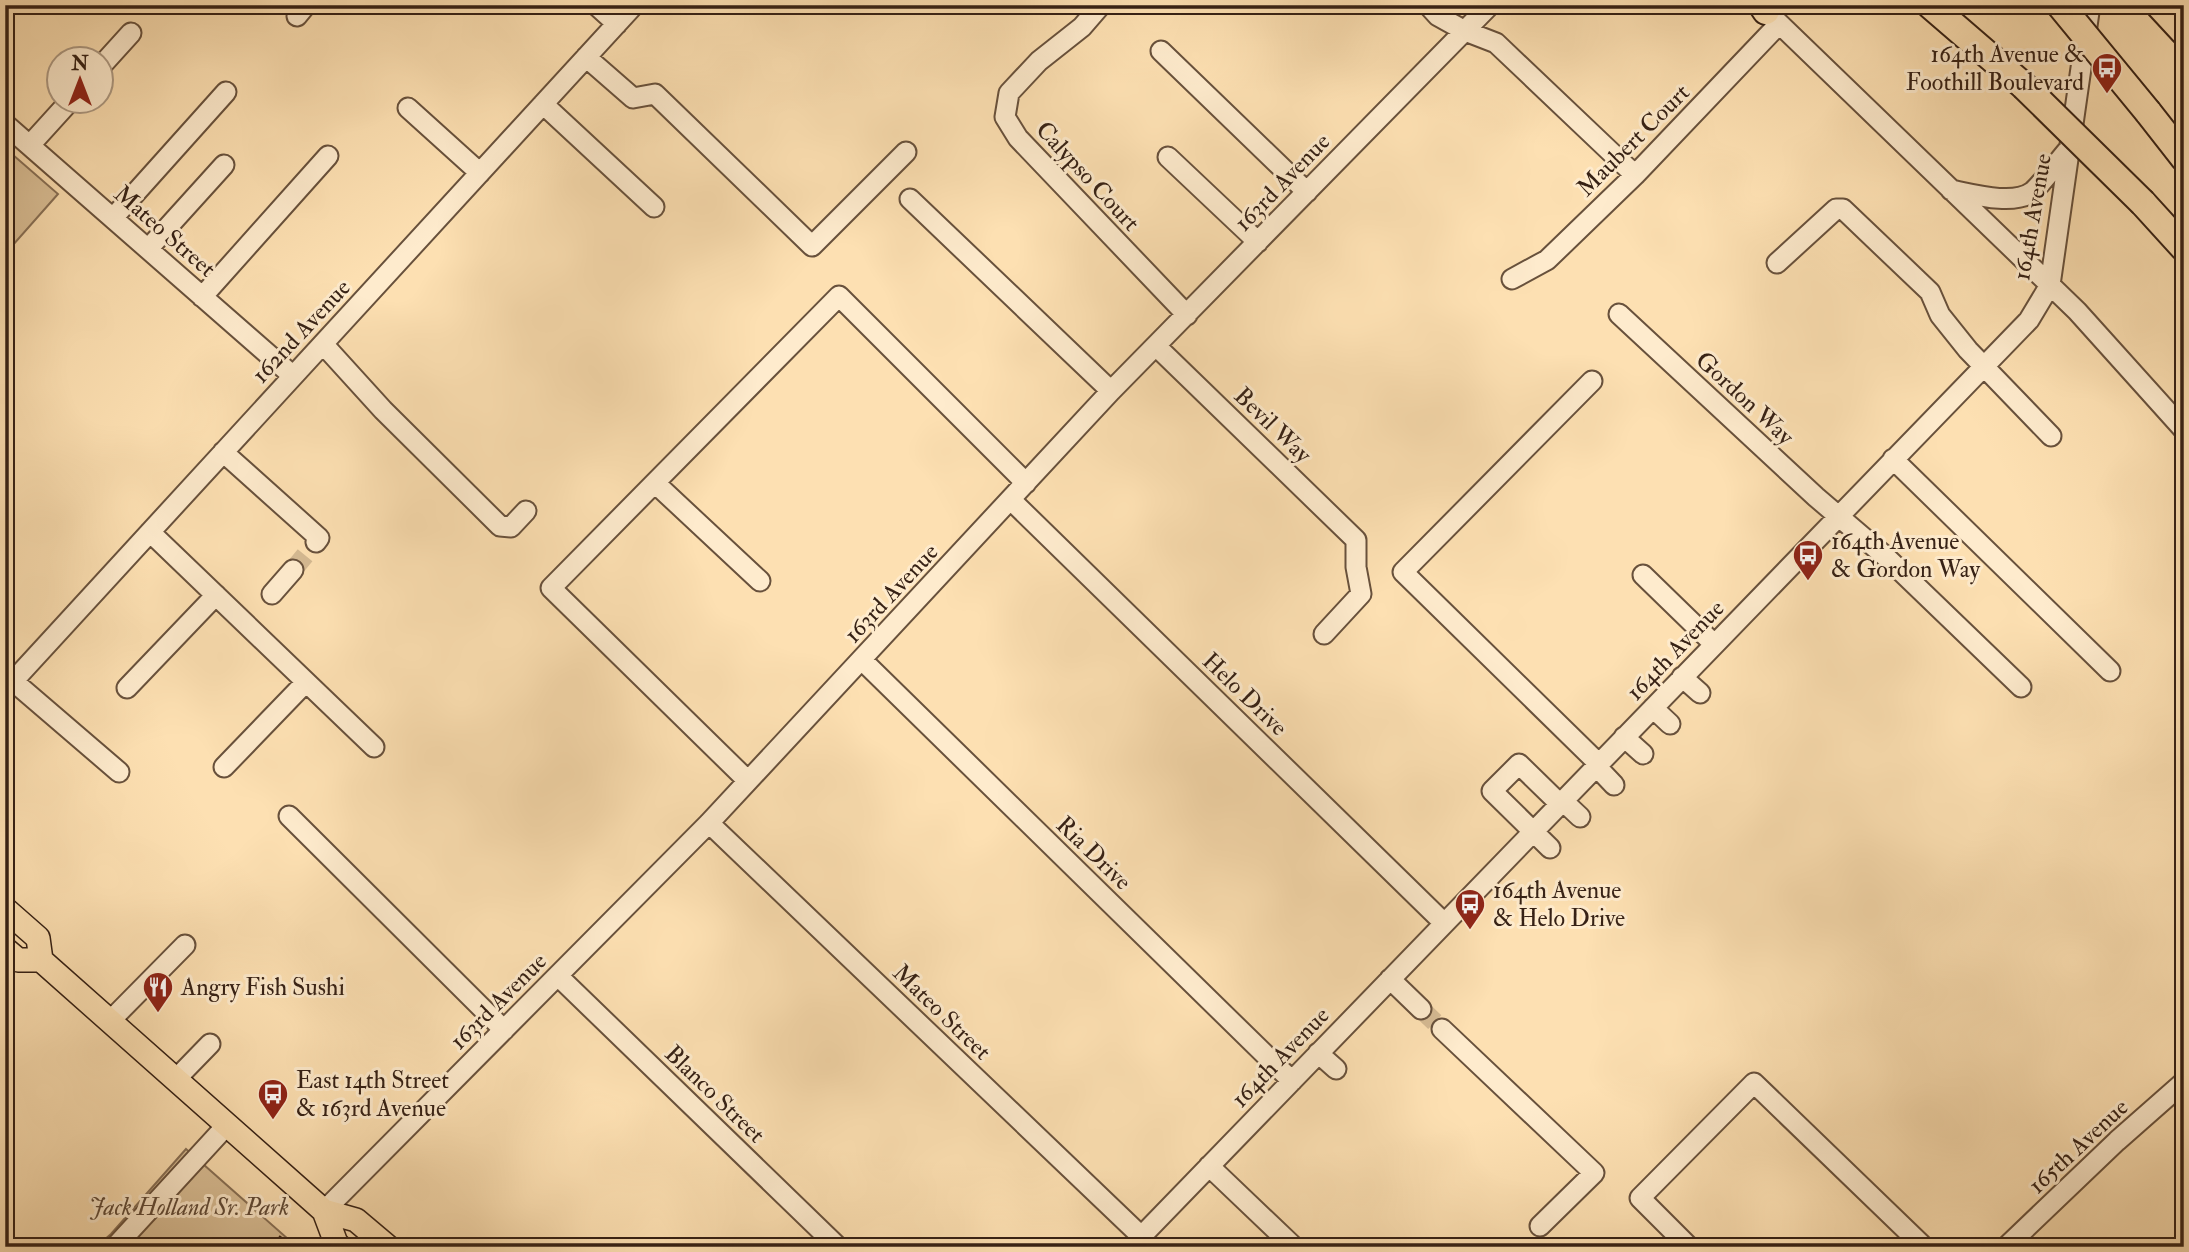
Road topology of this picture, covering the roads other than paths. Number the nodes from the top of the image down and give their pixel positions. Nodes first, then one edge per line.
1 (596, 5) edge
2 (634, 5) edge
3 (1101, 5) edge
4 (1428, 5) edge
5 (1490, 5) edge
6 (1930, 5) edge
7 (2060, 5) edge
8 (2090, 5) edge
9 (2159, 5) edge
10 (1767, 11) edge
11 (617, 23) junction
12 (1465, 31) junction
13 (2184, 32) edge
14 (131, 33) dead end
15 (116, 50) edge
16 (1161, 51) dead end
17 (586, 57) junction
18 (226, 92) dead end
19 (544, 104) junction
20 (408, 108) dead end
21 (56, 116) edge
22 (5, 124) edge
23 (30, 145) junction
24 (2068, 150) junction
25 (906, 152) dead end
26 (328, 156) dead end
27 (1168, 157) dead end
28 (2184, 158) edge
29 (224, 166) dead end
30 (480, 173) junction
31 (1634, 175) junction
32 (1951, 190) junction
33 (1307, 192) junction
34 (910, 199) dead end
35 (654, 207) dead end
36 (113, 218) junction
37 (1258, 242) junction
38 (2184, 248) edge
39 (148, 249) junction
40 (1777, 263) dead end
41 (1512, 279) dead end
42 (2050, 285) junction
43 (202, 297) junction
44 (1619, 314) dead end
45 (1186, 315) junction
46 (323, 344) junction
47 (1156, 346) junction
48 (1983, 367) junction
49 (292, 376) junction
50 (1592, 381) dead end
51 (1111, 391) junction
52 (2184, 430) edge
53 (2051, 436) dead end
54 (223, 452) junction
55 (1893, 460) junction
56 (655, 483) junction
57 (1026, 483) junction
58 (1011, 500) junction
59 (526, 511) dead end
60 (1839, 516) junction
61 (150, 532) junction
62 (316, 542) dead end
63 (293, 570) tunnel mouth
64 (1643, 575) dead end
65 (760, 581) dead end
66 (272, 594) dead end
67 (216, 595) junction
68 (1324, 634) dead end
69 (1714, 644) junction
70 (862, 660) junction
71 (2110, 671) dead end
72 (1682, 677) junction
73 (306, 682) junction
74 (9, 686) edge
75 (2021, 687) dead end
76 (127, 688) dead end
77 (1700, 694) dead end
78 (1653, 708) junction
79 (1670, 724) dead end
80 (1625, 737) junction
81 (374, 747) dead end
82 (1643, 754) dead end
83 (1597, 765) junction
84 (224, 767) dead end
85 (119, 772) dead end
86 (748, 781) junction
87 (1614, 785) dead end
88 (1562, 802) junction
89 (289, 816) dead end
90 (1580, 817) dead end
91 (709, 823) junction
92 (1534, 832) junction
93 (1550, 848) dead end
94 (5, 909) edge
95 (1444, 923) junction
96 (185, 945) dead end
97 (5, 949) edge
98 (41, 960) junction
99 (558, 976) junction
100 (1390, 979) junction
101 (1421, 1009) tunnel mouth
102 (110, 1021) junction
103 (1442, 1029) tunnel mouth
104 (504, 1030) junction
105 (210, 1044) dead end
106 (1318, 1053) junction
107 (1336, 1069) dead end
108 (176, 1079) junction
109 (1292, 1081) junction
110 (2184, 1082) edge
111 (227, 1125) junction
112 (1209, 1166) junction
113 (324, 1211) junction
114 (1540, 1226) dead end
115 (1136, 1242) edge
116 (115, 1247) edge
117 (341, 1247) edge
118 (388, 1247) edge
119 (838, 1247) edge
120 (1294, 1247) edge
121 (1689, 1247) edge
122 (1924, 1247) edge
123 (2006, 1247) edge

1 - 11 street
2 - 11 street, 162nd Avenue
3 - 45 street, Calypso Court
4 - 12 street
5 - 12 street, 163rd Avenue
6 - 38 highway, bridge
7 - 28 highway, bridge
8 - 24 street, 164th Avenue
9 - 13 highway
10 - 31 street, Maubert Court
10 - 32 street
11 - 17 street, 162nd Avenue
12 - 31 street
12 - 33 street, 163rd Avenue
14 - 15 street
16 - 33 street
17 - 19 street, 162nd Avenue
17 - 25 street
18 - 36 street
19 - 30 street, 162nd Avenue
19 - 35 street
20 - 30 street
21 - 23 street
22 - 23 street, Mateo Street
23 - 36 street, Mateo Street
24 - 32 street
24 - 42 street, 164th Avenue
26 - 43 street
27 - 37 street
29 - 39 street
30 - 46 street, 162nd Avenue
31 - 41 street, Maubert Court
32 - 42 street
33 - 37 street, 163rd Avenue
34 - 51 street
36 - 39 street, Mateo Street
37 - 45 street, 163rd Avenue
39 - 43 street, Mateo Street
40 - 48 street
42 - 48 street, 164th Avenue
42 - 52 street
43 - 49 street, Mateo Street
44 - 60 street, Gordon Way
45 - 47 street, 163rd Avenue
46 - 49 street, 162nd Avenue
46 - 59 street
47 - 51 street, 163rd Avenue
47 - 68 street, Bevil Way
48 - 53 street
48 - 55 street, 164th Avenue
49 - 54 street, 162nd Avenue
50 - 83 street
51 - 57 street, 163rd Avenue
54 - 61 street, 162nd Avenue
54 - 62 street
55 - 60 street, 164th Avenue
55 - 71 street
56 - 57 street
56 - 65 street
56 - 86 street
57 - 58 street, 163rd Avenue
58 - 70 street, 163rd Avenue
58 - 95 street, Helo Drive
60 - 69 street, 164th Avenue
60 - 75 street, Gordon Way
61 - 67 street
61 - 74 street, 162nd Avenue
63 - 66 street
64 - 69 street
67 - 73 street
67 - 76 street
69 - 72 street, 164th Avenue
70 - 86 street, 163rd Avenue
70 - 109 street, Ria Drive
72 - 77 street
72 - 78 street, 164th Avenue
73 - 81 street
73 - 84 street
74 - 85 street
78 - 79 street
78 - 80 street, 164th Avenue
80 - 82 street
80 - 83 street, 164th Avenue
83 - 87 street
83 - 88 street, 164th Avenue
86 - 91 street, 163rd Avenue
88 - 90 street
88 - 92 street, 164th Avenue
88 - 92 street
89 - 104 street
91 - 99 street, 163rd Avenue
91 - 115 street, Mateo Street
92 - 93 street
92 - 95 street, 164th Avenue
94 - 98 main road
95 - 100 street, 164th Avenue
96 - 102 street
97 - 98 main road
98 - 102 main road
99 - 104 street, 163rd Avenue
99 - 119 street, Blanco Street
100 - 101 street
100 - 106 street, 164th Avenue
102 - 108 main road
103 - 114 street
104 - 113 street, 163rd Avenue
105 - 108 street
106 - 107 street
106 - 109 street, 164th Avenue
108 - 111 main road
109 - 112 street, 164th Avenue
110 - 123 street, 165th Avenue
111 - 113 main road
111 - 116 street
112 - 115 street, 164th Avenue
112 - 120 street
113 - 117 main road
113 - 118 main road
121 - 122 street

